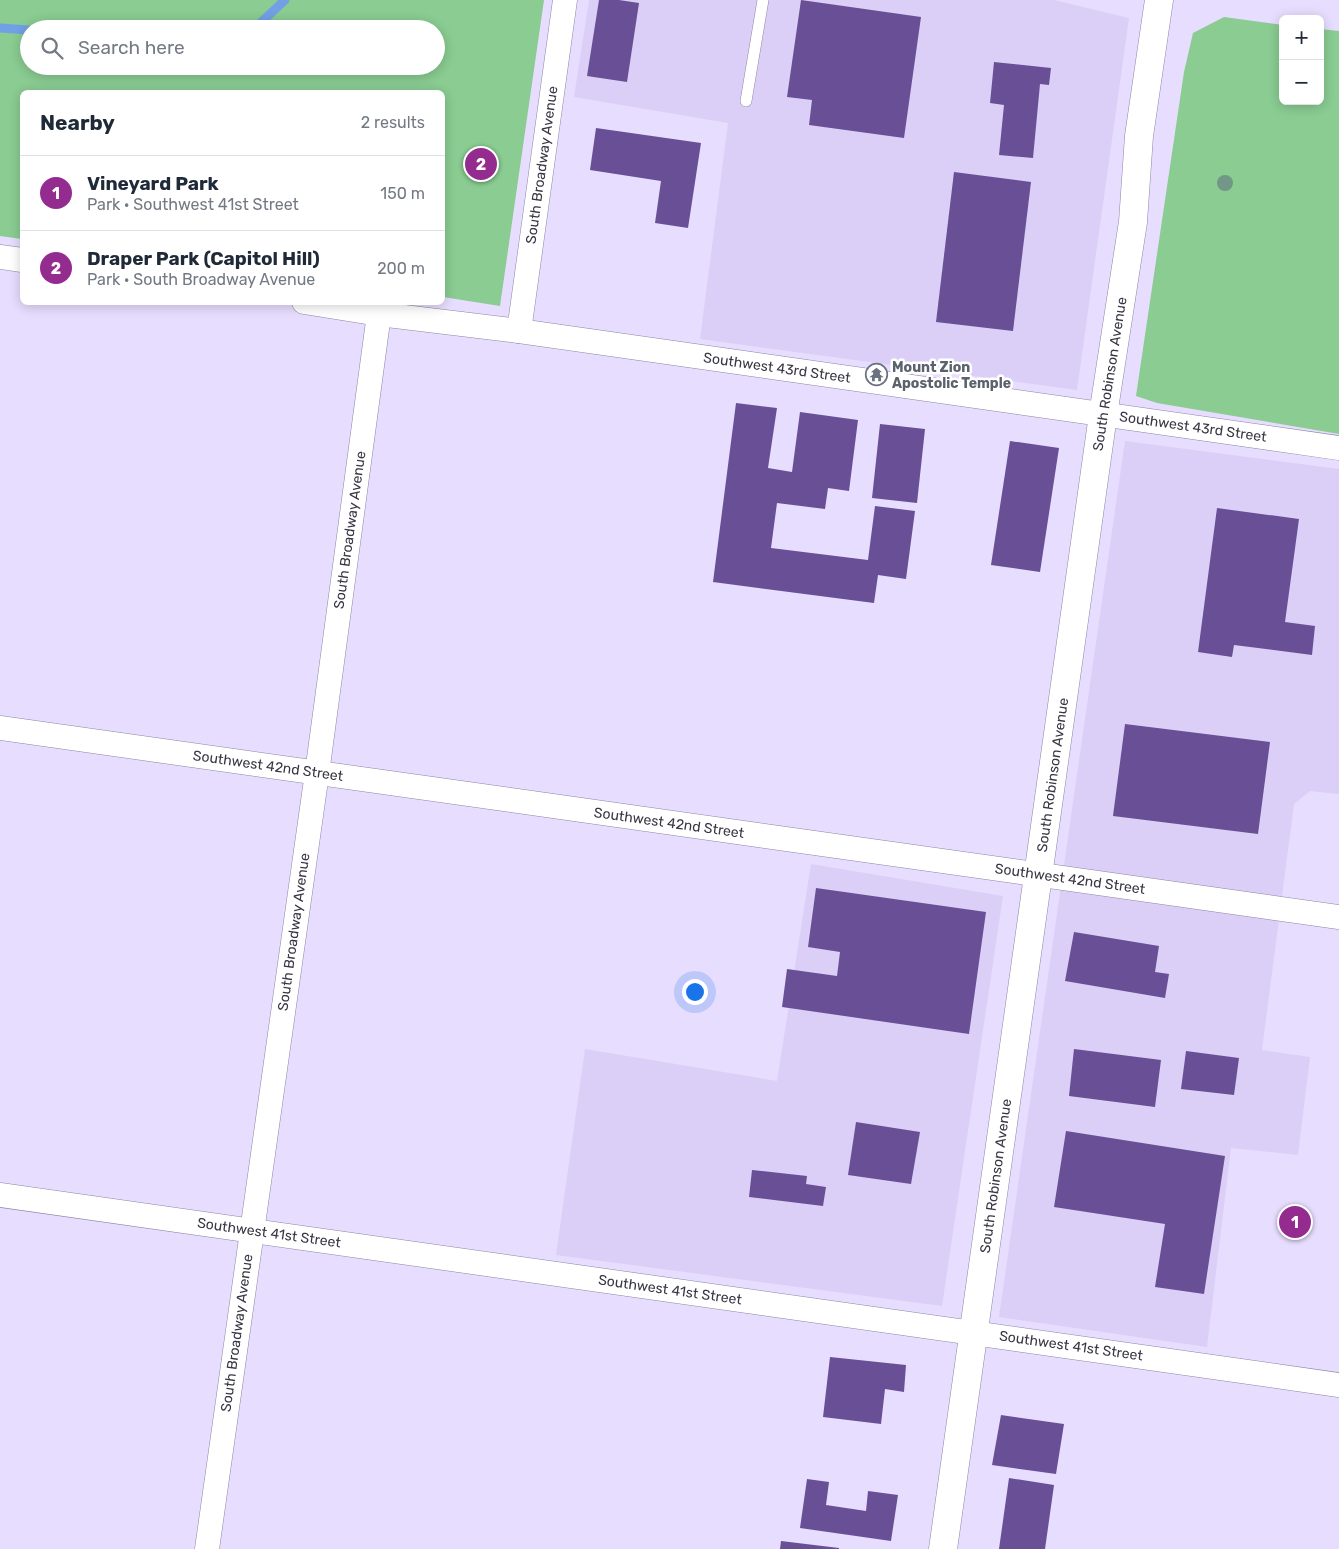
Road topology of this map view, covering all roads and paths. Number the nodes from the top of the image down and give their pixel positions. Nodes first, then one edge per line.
1 (565, 0) edge
2 (762, 0) edge
3 (1159, 0) edge
4 (746, 101) dead end
5 (0, 257) edge
6 (20, 260) edge
7 (323, 305) edge
8 (379, 314) junction
9 (519, 331) junction
10 (1103, 415) junction
11 (1339, 448) edge
12 (0, 728) edge
13 (317, 773) junction
14 (1039, 875) junction
15 (1339, 917) edge
16 (0, 1195) edge
17 (251, 1231) junction
18 (974, 1332) junction
19 (1339, 1385) edge
20 (207, 1549) edge
21 (943, 1549) edge

1 - 9 street, South Broadway Avenue
2 - 4 lane
3 - 10 street, South Robinson Avenue
5 - 6 street
7 - 8 street, Southwest 43rd Street
8 - 9 street, Southwest 43rd Street
8 - 13 street, South Broadway Avenue
9 - 10 street, Southwest 43rd Street
10 - 11 street, Southwest 43rd Street
10 - 14 street, South Robinson Avenue
12 - 13 street, Southwest 42nd Street
13 - 14 street, Southwest 42nd Street
13 - 17 street, South Broadway Avenue
14 - 15 street, Southwest 42nd Street
14 - 18 street, South Robinson Avenue
16 - 17 street, Southwest 41st Street
17 - 18 street, Southwest 41st Street
17 - 20 street, South Broadway Avenue
18 - 19 street, Southwest 41st Street
18 - 21 street, South Robinson Avenue

